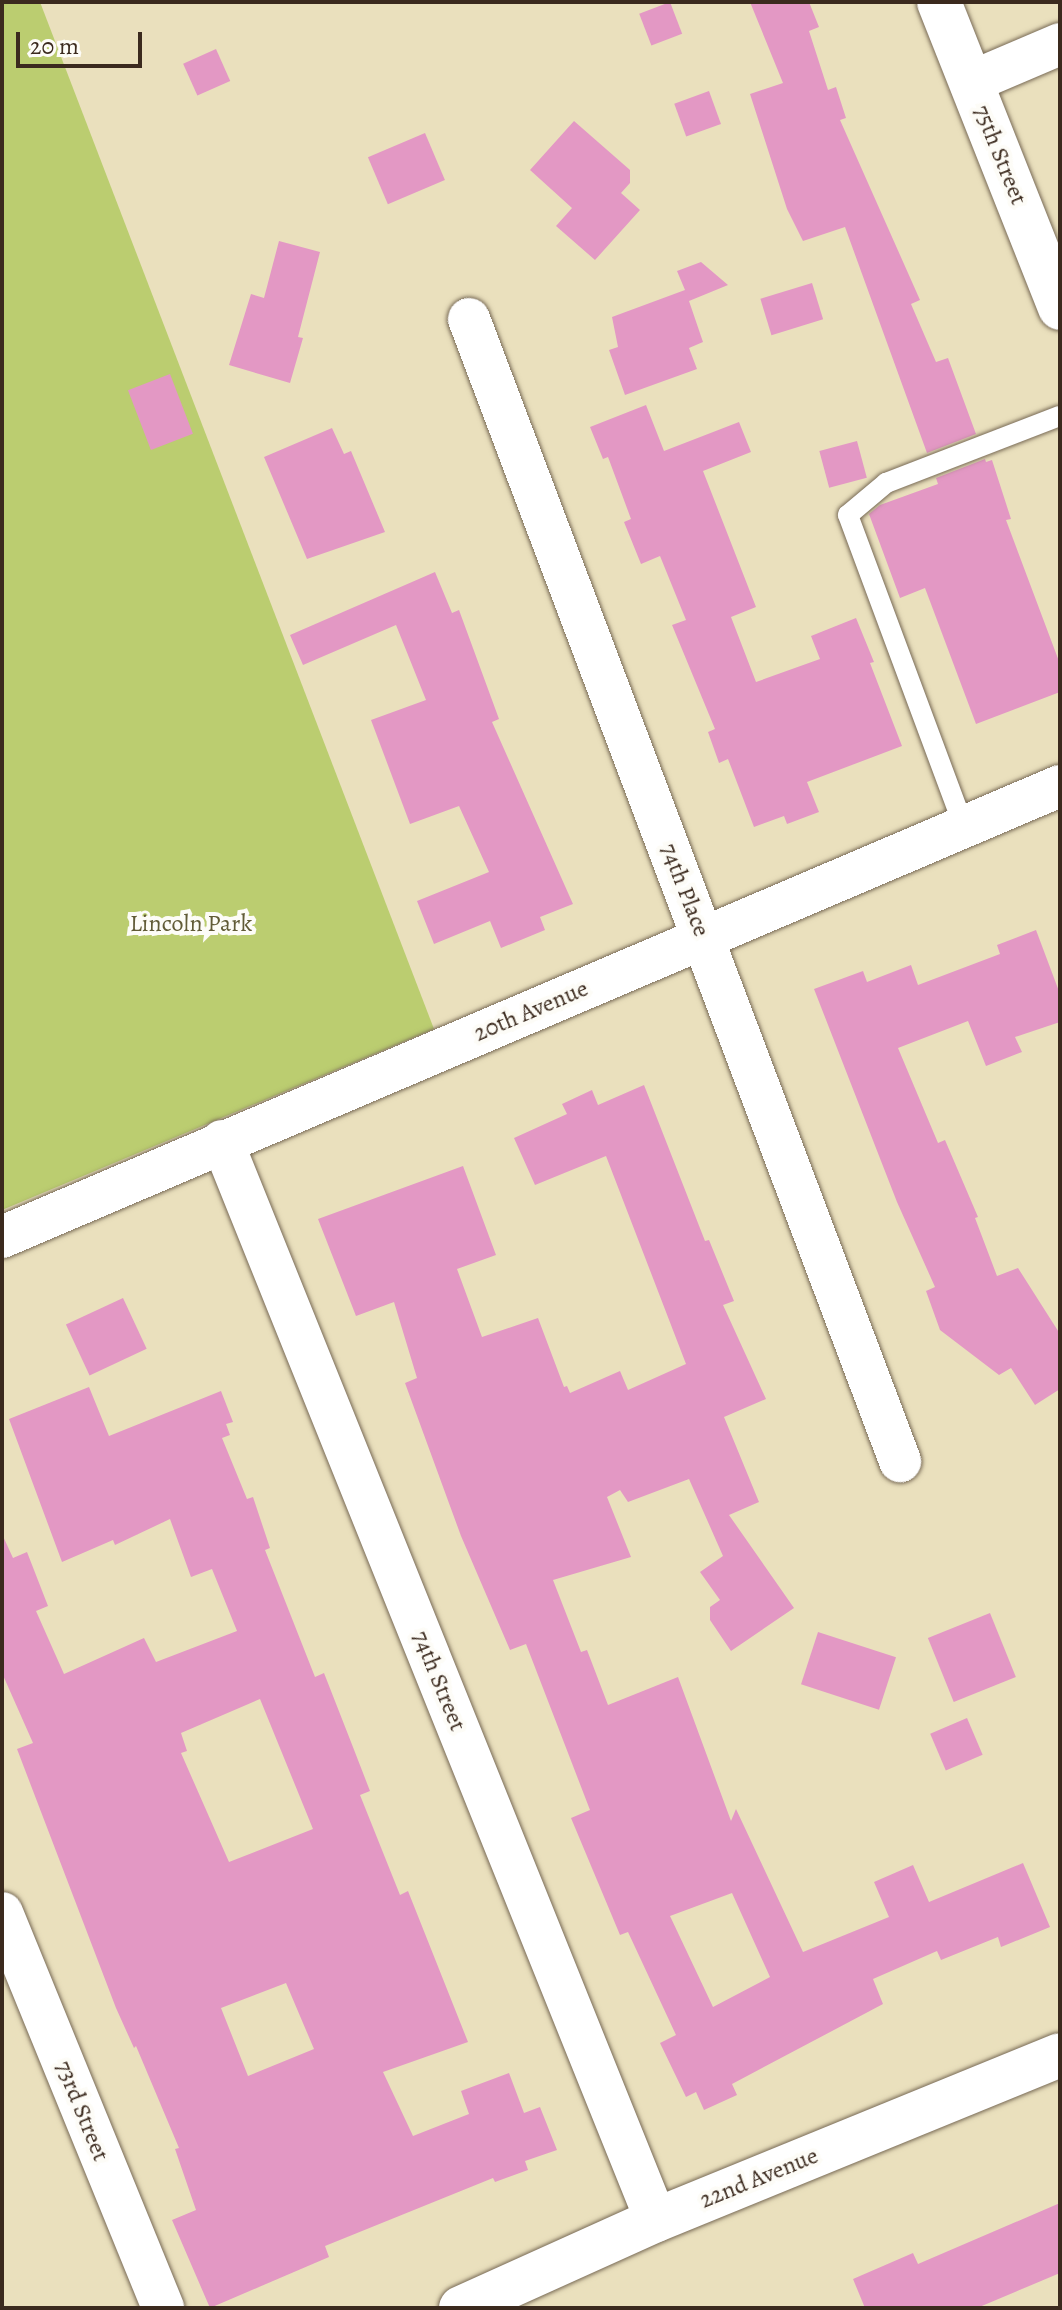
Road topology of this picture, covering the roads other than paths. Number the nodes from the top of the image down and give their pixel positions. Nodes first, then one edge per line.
1 (939, 2) edge
2 (1060, 44) edge
3 (971, 82) junction
4 (1060, 308) edge
5 (469, 319) dead end
6 (1060, 416) edge
7 (1060, 786) edge
8 (964, 827) junction
9 (703, 939) junction
10 (222, 1141) junction
11 (2, 1237) edge
12 (900, 1461) dead end
13 (2, 1913) edge
14 (1060, 2055) edge
15 (656, 2220) junction
16 (163, 2308) edge
17 (461, 2308) edge

1 - 3 street, 75th Street
2 - 3 street
3 - 4 street, 75th Street
5 - 9 street, 74th Place
6 - 8 lane
7 - 8 street, 20th Avenue
8 - 9 street, 20th Avenue
9 - 10 street, 20th Avenue
9 - 12 street, 74th Place
10 - 11 street, 20th Avenue
10 - 15 street, 74th Street
13 - 16 street, 73rd Street
14 - 15 street, 22nd Avenue
15 - 17 street, 22nd Avenue

